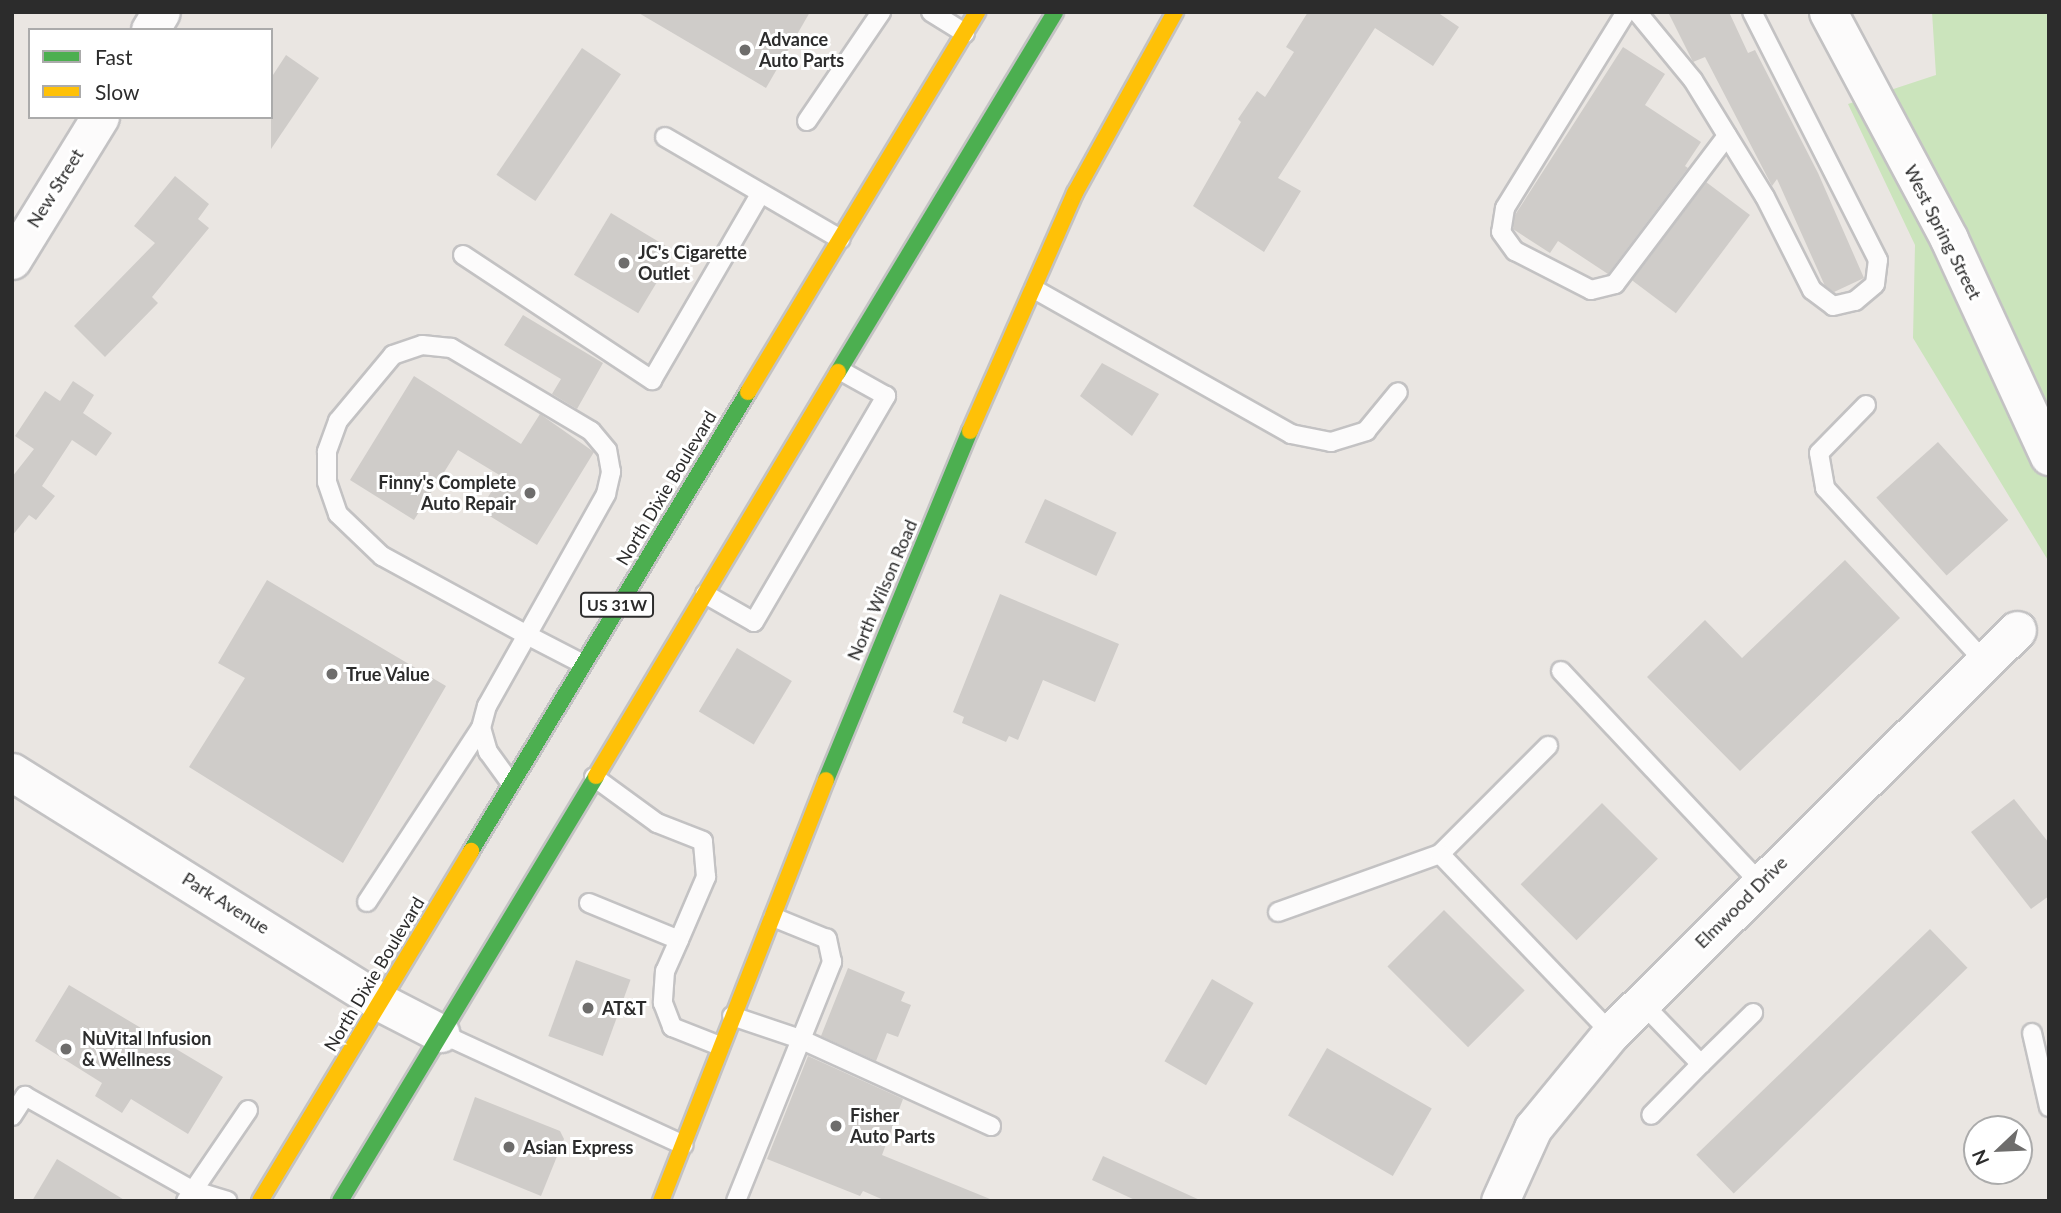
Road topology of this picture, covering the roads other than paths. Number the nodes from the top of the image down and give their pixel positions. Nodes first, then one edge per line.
1 (160, 12) edge
2 (881, 12) edge
3 (932, 12) edge
4 (977, 12) edge
5 (1055, 12) edge
6 (1175, 12) edge
7 (1626, 12) edge
8 (1637, 12) edge
9 (1752, 12) edge
10 (1828, 12) edge
11 (151, 28) edge
12 (965, 33) junction
13 (99, 119) edge
14 (807, 121) dead end
15 (1727, 136) junction
16 (665, 137) dead end
17 (761, 193) junction
18 (840, 239) junction
19 (463, 256) dead end
20 (12, 260) edge
21 (1034, 289) junction
22 (841, 371) junction
23 (1398, 392) dead end
24 (1866, 405) dead end
25 (2049, 456) edge
26 (705, 594) junction
27 (2017, 630) dead end
28 (527, 635) junction
29 (1984, 661) junction
30 (582, 663) junction
31 (1561, 671) dead end
32 (481, 728) junction
33 (1548, 746) dead end
34 (12, 772) edge
35 (594, 777) junction
36 (510, 782) junction
37 (1440, 854) junction
38 (1760, 883) junction
39 (367, 902) dead end
40 (589, 903) dead end
41 (1278, 912) dead end
42 (773, 916) junction
43 (679, 940) junction
44 (380, 1002) junction
45 (1642, 1003) junction
46 (1753, 1013) dead end
47 (732, 1016) junction
48 (440, 1033) junction
49 (1611, 1033) junction
50 (2032, 1033) dead end
51 (800, 1039) junction
52 (720, 1046) junction
53 (1701, 1064) junction
54 (2049, 1107) edge
55 (248, 1110) dead end
56 (1651, 1115) dead end
57 (12, 1116) edge
58 (991, 1126) dead end
59 (683, 1145) junction
60 (189, 1195) edge
61 (665, 1200) edge
62 (227, 1201) edge
63 (260, 1201) edge
64 (340, 1201) edge
65 (736, 1201) edge
66 (1500, 1201) edge

1 - 11 street
2 - 14 lane
3 - 12 lane
4 - 12 main road, North Dixie Boulevard / US 31W
5 - 22 main road
6 - 21 main road, North Wilson Road
7 - 15 lane
8 - 15 lane
9 - 15 lane
10 - 25 street, West Spring Street
12 - 18 main road, North Dixie Boulevard / US 31W
13 - 20 street, New Street
16 - 17 lane
17 - 18 lane
17 - 19 lane
18 - 30 main road, North Dixie Boulevard / US 31W
21 - 23 lane
21 - 42 main road, North Wilson Road
22 - 26 main road
22 - 26 lane
24 - 29 lane
26 - 35 main road
27 - 29 street, Elmwood Drive
28 - 28 lane
28 - 30 lane
28 - 32 lane
29 - 38 street, Elmwood Drive
30 - 36 main road, North Dixie Boulevard / US 31W
31 - 38 lane
32 - 36 lane
32 - 39 lane
33 - 37 lane
34 - 44 street, Park Avenue
35 - 43 lane
35 - 48 main road
36 - 44 main road, North Dixie Boulevard / US 31W
37 - 41 lane
37 - 49 lane
38 - 45 street, Elmwood Drive
40 - 43 lane
42 - 47 main road, North Wilson Road
42 - 51 lane
43 - 52 lane
44 - 48 street, Park Avenue
44 - 63 main road, North Dixie Boulevard / US 31W
45 - 49 street, Elmwood Drive
45 - 53 lane
46 - 53 lane
47 - 51 lane
47 - 52 main road, North Wilson Road
48 - 59 lane
48 - 64 main road
49 - 66 street, Elmwood Drive
50 - 54 lane
51 - 58 lane
51 - 65 lane
52 - 59 main road, North Wilson Road
53 - 56 lane
55 - 60 lane
57 - 60 lane
59 - 61 main road, North Wilson Road
60 - 62 lane

